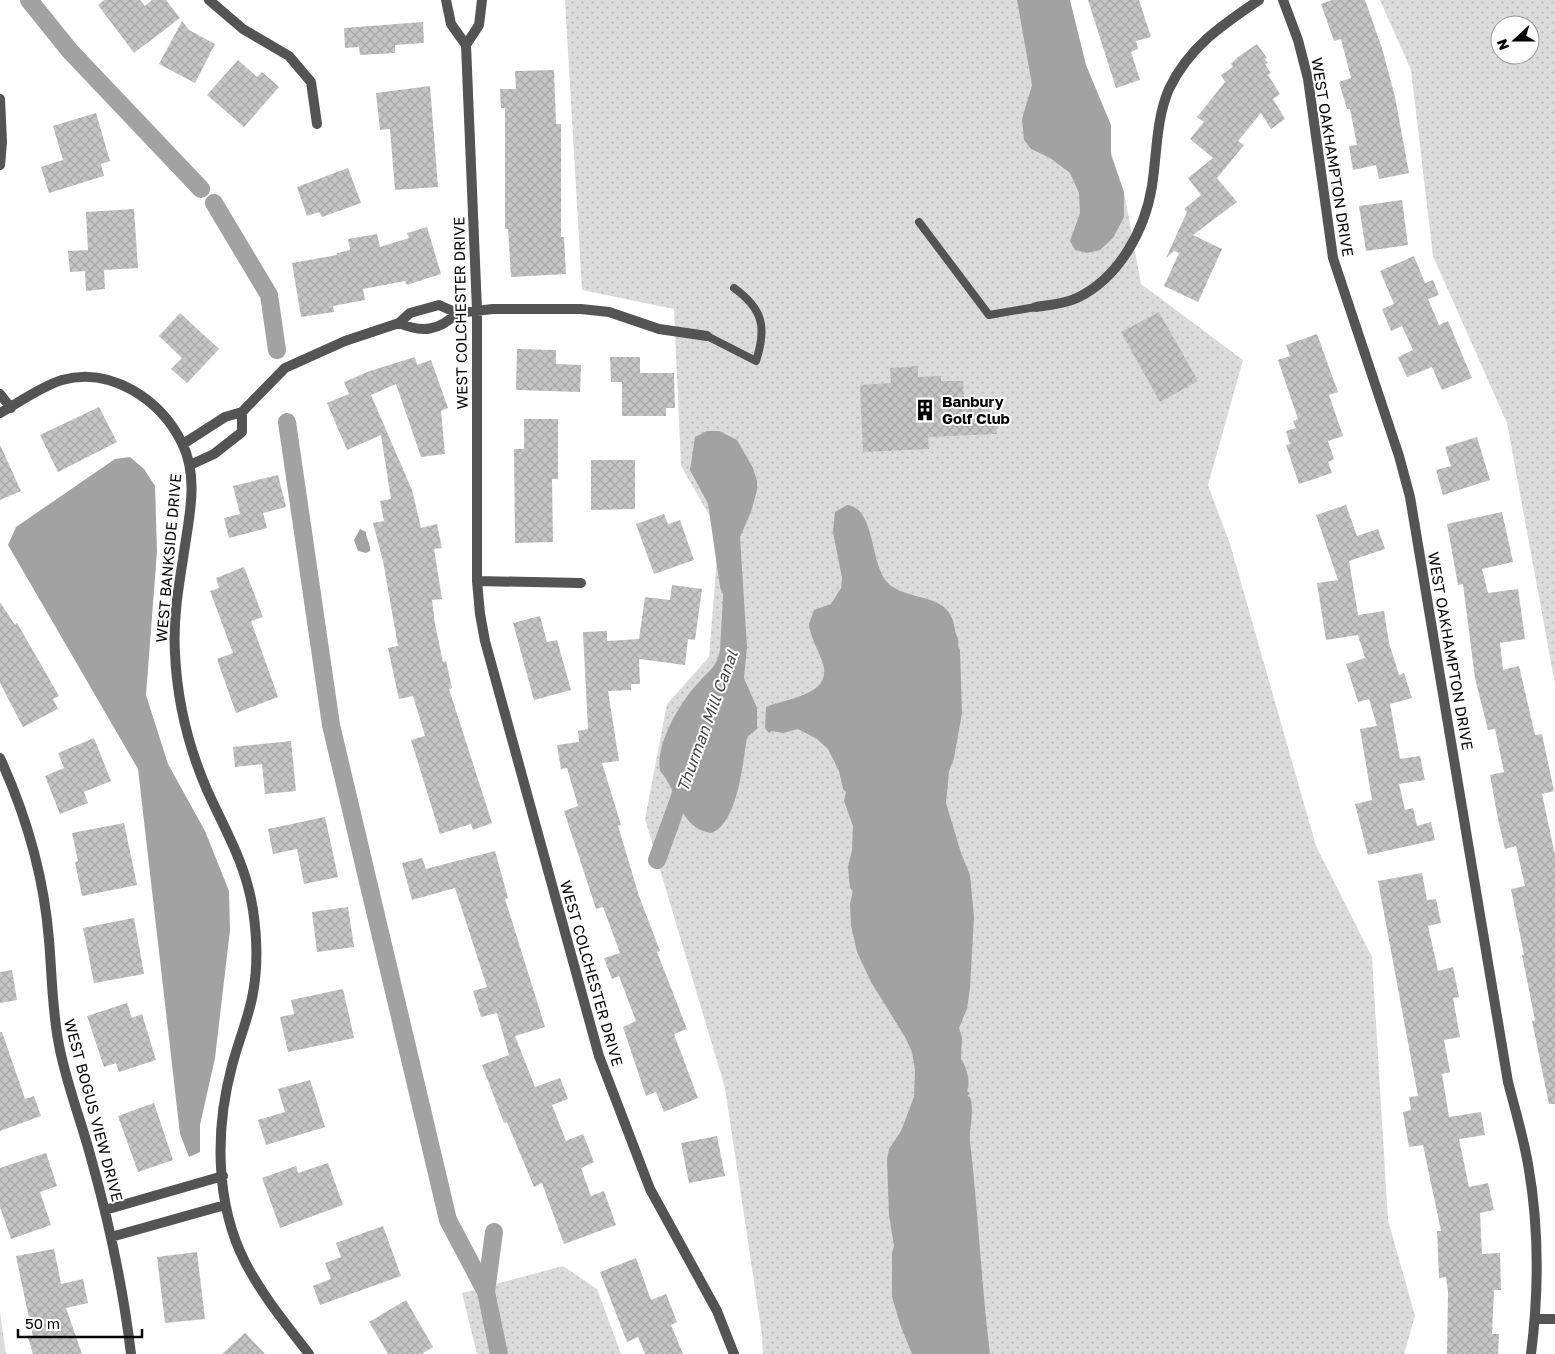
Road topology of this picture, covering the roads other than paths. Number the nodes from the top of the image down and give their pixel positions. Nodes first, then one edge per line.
1 (208, 0) edge
2 (446, 0) edge
3 (482, 0) edge
4 (1259, 0) edge
5 (1283, 0) edge
6 (466, 45) junction
7 (0, 99) edge
8 (317, 124) dead end
9 (0, 165) edge
10 (919, 222) dead end
11 (734, 288) dead end
12 (1036, 307) joint
13 (477, 310) junction
14 (457, 314) junction
15 (399, 323) junction
16 (707, 336) joint
17 (0, 394) edge
18 (11, 408) junction
19 (242, 412) junction
20 (0, 413) edge
21 (183, 444) junction
22 (190, 465) junction
23 (477, 581) junction
24 (581, 582) dead end
25 (0, 758) edge
26 (223, 1176) junction
27 (225, 1205) junction
28 (105, 1210) junction
29 (111, 1237) junction
30 (1535, 1319) junction
31 (1555, 1319) edge
32 (131, 1354) edge
33 (309, 1354) edge
34 (734, 1354) edge
35 (1531, 1354) edge

1 - 8 street
2 - 6 street
3 - 6 street
4 - 12 street
5 - 30 street, WEST OAKHAMPTON DRIVE
6 - 13 street, WEST COLCHESTER DRIVE
7 - 9 street
10 - 12 lane
11 - 16 lane
13 - 14 street
13 - 16 street
13 - 23 street, WEST COLCHESTER DRIVE
14 - 15 street
14 - 15 street
15 - 19 street
17 - 18 street
18 - 20 street
18 - 21 street
19 - 21 street
19 - 22 street
21 - 22 street, WEST BANKSIDE DRIVE
22 - 26 street, WEST BANKSIDE DRIVE
23 - 24 street
23 - 34 street, WEST COLCHESTER DRIVE
25 - 28 street, WEST BOGUS VIEW DRIVE
26 - 27 street, WEST BANKSIDE DRIVE
26 - 28 street
27 - 29 street
27 - 33 street, WEST BANKSIDE DRIVE
28 - 29 street, WEST BOGUS VIEW DRIVE
29 - 32 street, WEST BOGUS VIEW DRIVE
30 - 31 street
30 - 35 street, WEST OAKHAMPTON DRIVE

